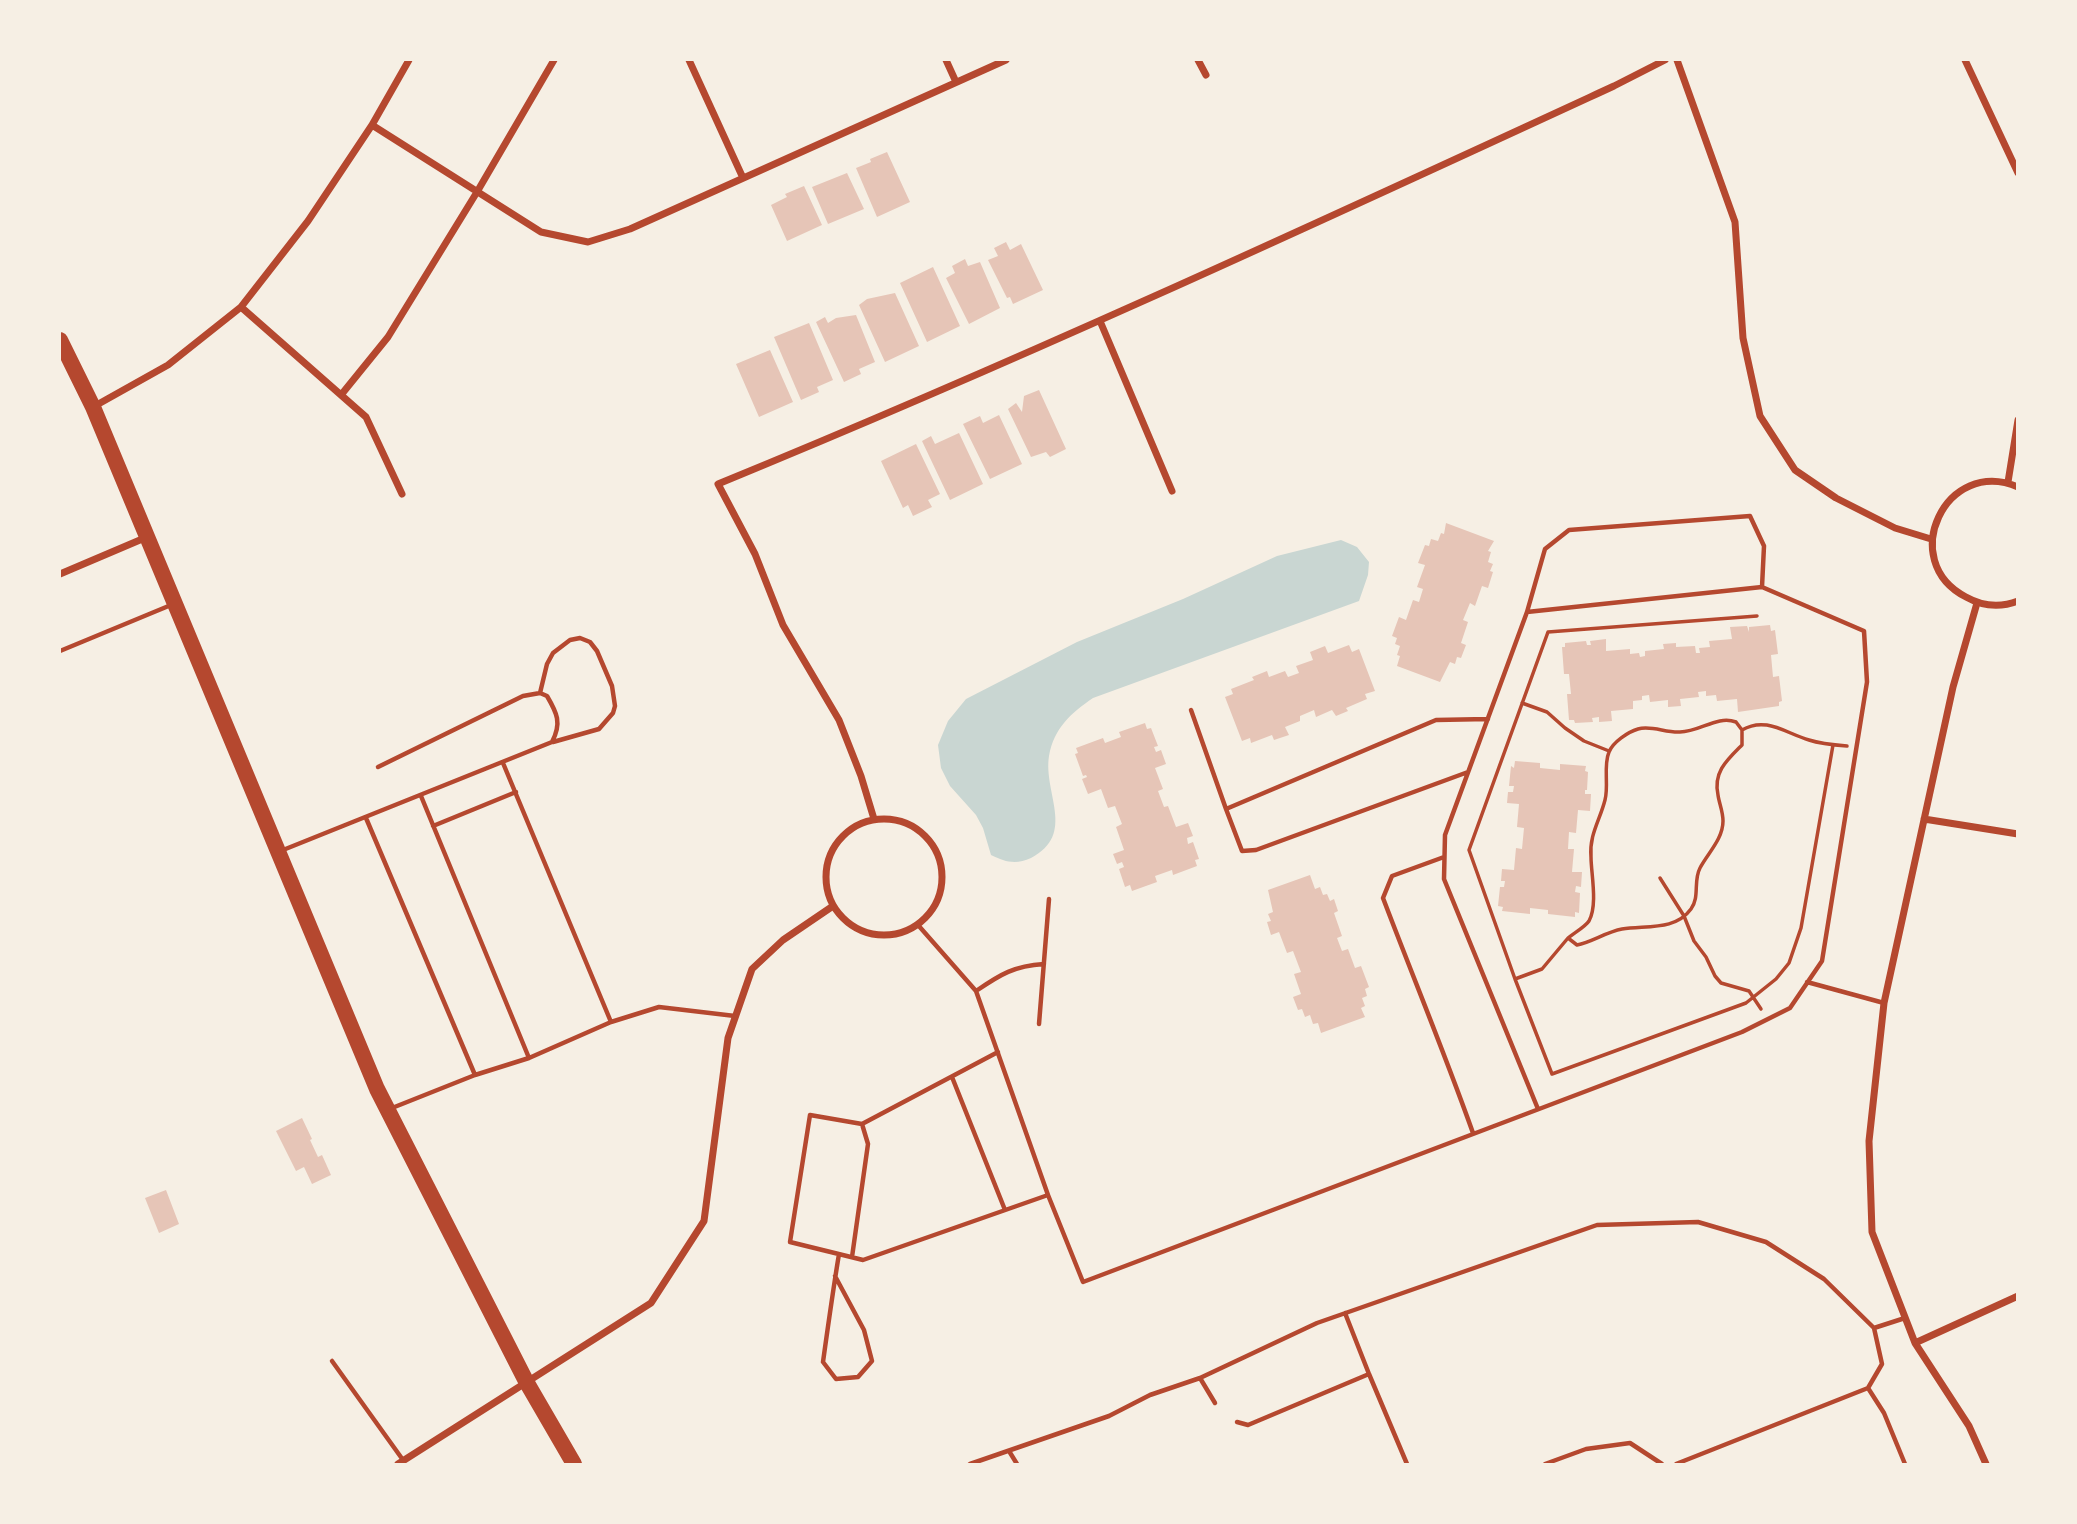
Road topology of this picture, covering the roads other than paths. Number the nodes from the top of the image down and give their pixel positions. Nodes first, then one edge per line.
1 (409, 60) edge
2 (554, 60) edge
3 (689, 60) edge
4 (946, 60) edge
5 (1006, 60) edge
6 (1198, 60) edge
7 (1665, 60) edge
8 (1677, 60) edge
9 (1965, 60) edge
10 (1206, 75) dead end
11 (956, 82) junction
12 (372, 125) junction
13 (2018, 173) edge
14 (743, 178) junction
15 (477, 192) junction
16 (241, 307) junction
17 (1100, 321) junction
18 (60, 340) edge
19 (341, 395) junction
20 (93, 407) junction
21 (2018, 420) edge
22 (2007, 482) junction
23 (2018, 487) edge
24 (1172, 491) dead end
25 (402, 494) dead end
26 (147, 537) junction
27 (1931, 539) junction
28 (60, 574) edge
29 (1762, 587) junction
30 (2018, 601) edge
31 (1977, 603) junction
32 (175, 604) junction
33 (1527, 612) junction
34 (60, 651) edge
35 (540, 693) junction
36 (1191, 710) dead end
37 (1488, 719) junction
38 (552, 742) junction
39 (503, 763) junction
40 (378, 767) dead end
41 (1468, 772) junction
42 (516, 792) junction
43 (421, 796) junction
44 (1226, 809) junction
45 (366, 818) junction
46 (874, 819) junction
47 (1924, 819) junction
48 (433, 826) junction
49 (2018, 834) edge
50 (279, 852) junction
51 (1444, 857) junction
52 (1049, 899) dead end
53 (834, 906) junction
54 (918, 925) junction
55 (1044, 964) junction
56 (1807, 982) junction
57 (976, 990) junction
58 (1884, 1003) junction
59 (736, 1016) junction
60 (611, 1022) junction
61 (1039, 1024) dead end
62 (998, 1052) junction
63 (529, 1058) junction
64 (475, 1075) junction
65 (952, 1077) junction
66 (1538, 1109) junction
67 (388, 1110) junction
68 (862, 1124) junction
69 (1473, 1133) junction
70 (1048, 1195) junction
71 (1005, 1210) junction
72 (839, 1254) junction
73 (852, 1257) junction
74 (835, 1276) junction
75 (2018, 1296) edge
76 (1344, 1313) junction
77 (1905, 1318) junction
78 (1874, 1328) junction
79 (1915, 1343) junction
80 (332, 1361) dead end
81 (1369, 1374) junction
82 (1200, 1378) junction
83 (527, 1383) junction
84 (1868, 1388) junction
85 (1214, 1403) dead end
86 (1237, 1422) dead end
87 (1009, 1451) junction
88 (401, 1463) edge
89 (574, 1465) edge
90 (970, 1465) edge
91 (1017, 1465) edge
92 (1407, 1465) edge
93 (1545, 1465) edge
94 (1662, 1465) edge
95 (1676, 1465) edge
96 (1905, 1465) edge
97 (1986, 1465) edge

1 - 12 street
2 - 15 street
3 - 14 street
4 - 11 street
5 - 11 street
6 - 10 street
7 - 17 street
8 - 27 street
9 - 13 street
11 - 14 street
12 - 15 street
12 - 16 street
14 - 15 street
15 - 19 street
16 - 19 street
16 - 20 street
17 - 24 street
17 - 46 street
18 - 20 main road
19 - 25 street
20 - 26 main road
21 - 22 street
22 - 23 street
22 - 27 street
26 - 28 street
26 - 32 main road
27 - 31 street
29 - 33 lane
29 - 33 lane
29 - 56 lane
30 - 31 street
31 - 47 street
32 - 34 lane
32 - 50 main road
33 - 37 lane
35 - 38 lane
35 - 38 lane
35 - 40 lane
36 - 44 lane
37 - 41 lane
37 - 44 lane
38 - 39 lane
39 - 42 lane
39 - 43 lane
41 - 44 lane
41 - 51 lane
42 - 48 lane
42 - 60 lane
43 - 45 lane
43 - 48 lane
45 - 50 lane
45 - 64 lane
46 - 53 street
46 - 54 street
47 - 49 street
47 - 58 street
48 - 63 lane
50 - 67 main road
51 - 66 lane
51 - 69 lane
52 - 55 lane
53 - 54 street
53 - 59 street
54 - 57 lane
55 - 57 lane
55 - 61 lane
56 - 58 lane
56 - 66 lane
57 - 62 lane
58 - 77 street
59 - 60 lane
59 - 83 street
60 - 63 lane
62 - 65 lane
62 - 70 lane
63 - 64 lane
64 - 67 lane
65 - 68 lane
65 - 71 lane
66 - 69 lane
67 - 83 main road
68 - 72 lane
68 - 73 lane
69 - 70 lane
70 - 71 lane
71 - 73 lane
72 - 73 lane
72 - 74 lane
74 - 74 lane
75 - 79 street
76 - 78 lane
76 - 81 lane
76 - 82 lane
77 - 78 lane
77 - 79 street
78 - 84 lane
79 - 97 street
80 - 88 lane
81 - 86 lane
81 - 92 lane
82 - 85 lane
82 - 87 lane
83 - 88 street
83 - 89 main road
84 - 95 lane
84 - 96 lane
87 - 90 lane
87 - 91 lane
93 - 94 lane

